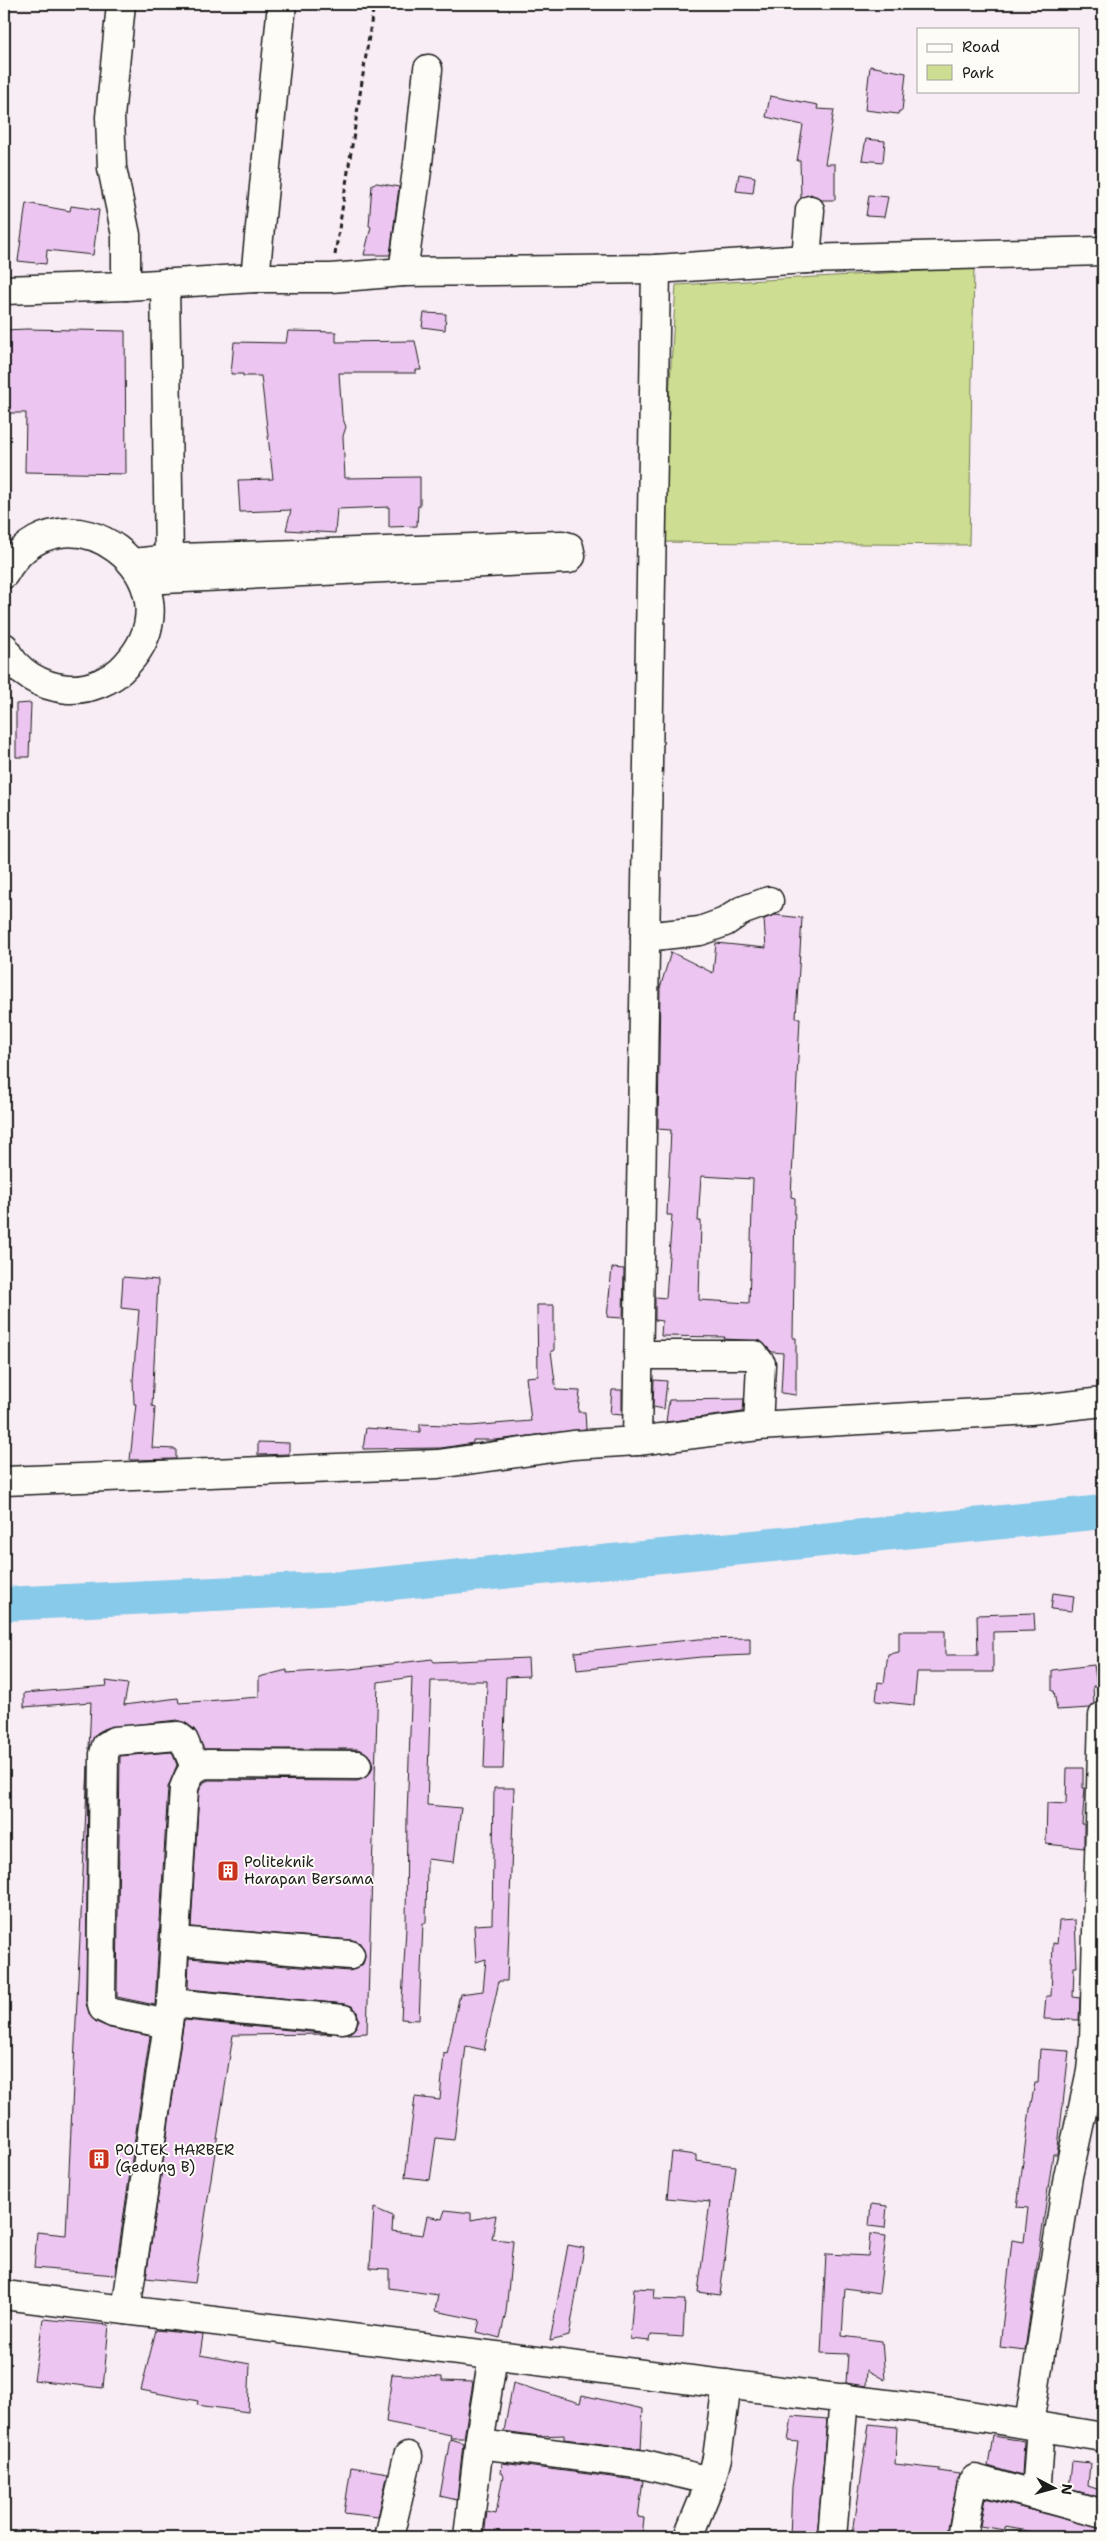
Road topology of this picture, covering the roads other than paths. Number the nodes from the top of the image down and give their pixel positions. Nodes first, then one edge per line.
1 (122, 4) edge
2 (282, 4) edge
3 (428, 69) dead end
4 (810, 210) dead end
5 (1103, 251) edge
6 (806, 259) junction
7 (656, 269) junction
8 (403, 272) junction
9 (255, 278) junction
10 (165, 283) junction
11 (126, 286) junction
12 (4, 290) edge
13 (169, 559) junction
14 (138, 572) junction
15 (4, 574) edge
16 (9, 661) edge
17 (769, 901) dead end
18 (644, 936) junction
19 (638, 1355) junction
20 (1103, 1402) edge
21 (758, 1426) junction
22 (638, 1441) junction
23 (4, 1480) edge
24 (1103, 1716) edge
25 (357, 1765) dead end
26 (195, 1766) junction
27 (176, 1941) junction
28 (350, 1955) dead end
29 (169, 2013) junction
30 (343, 2019) dead end
31 (4, 2295) edge
32 (126, 2310) junction
33 (492, 2356) junction
34 (726, 2398) junction
35 (844, 2398) junction
36 (1035, 2426) junction
37 (1103, 2437) edge
38 (479, 2444) junction
39 (408, 2456) dead end
40 (711, 2481) junction
41 (1036, 2495) junction
42 (1103, 2514) edge
43 (389, 2537) edge
44 (468, 2537) edge
45 (688, 2537) edge
46 (832, 2537) edge
47 (962, 2537) edge

1 - 11 street
2 - 9 street
3 - 8 street
4 - 6 street
5 - 6 street
6 - 7 street
7 - 8 street
7 - 18 street
8 - 9 street
9 - 10 street
10 - 11 street
10 - 13 street
11 - 12 street
13 - 14 street
13 - 14 street
14 - 15 street
14 - 16 street
17 - 18 street
18 - 19 street
19 - 21 street
19 - 22 street
20 - 21 street
21 - 22 street
22 - 23 street
24 - 36 street
25 - 26 street
26 - 27 street
26 - 29 street
27 - 28 street
27 - 29 street
29 - 30 street
29 - 32 street
31 - 32 street
32 - 33 street
33 - 34 street
33 - 38 street
34 - 35 street
34 - 40 street
35 - 36 street
35 - 46 street
36 - 37 street
36 - 41 street
38 - 40 street
38 - 44 street
39 - 43 street
40 - 45 street
41 - 42 street
41 - 47 street

